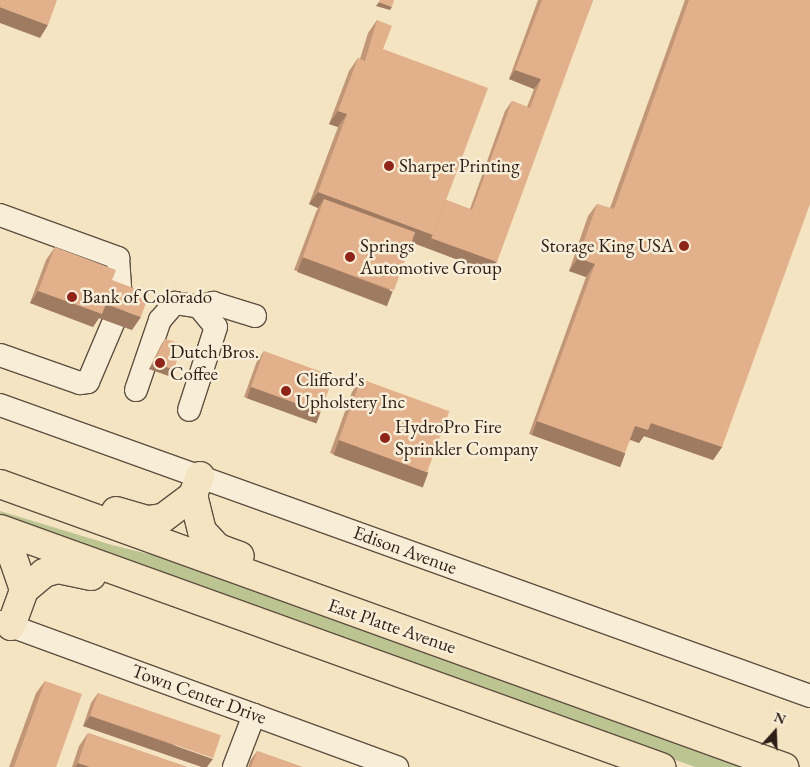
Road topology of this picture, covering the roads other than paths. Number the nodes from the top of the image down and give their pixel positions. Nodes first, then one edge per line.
1 (0, 215) edge
2 (121, 300) edge
3 (199, 307) junction
4 (255, 316) dead end
5 (113, 323) edge
6 (0, 354) edge
7 (136, 390) dead end
8 (0, 405) edge
9 (189, 410) dead end
10 (0, 484) edge
11 (196, 486) junction
12 (30, 495) junction
13 (0, 529) edge
14 (0, 544) edge
15 (24, 590) junction
16 (175, 592) junction
17 (334, 606) junction
18 (5, 624) edge
19 (810, 696) edge
20 (254, 715) junction
21 (234, 767) edge
22 (397, 767) edge
23 (661, 767) edge
24 (784, 767) edge

1 - 2 street
3 - 4 street
3 - 7 street
3 - 9 street
5 - 6 street
8 - 11 street, Edison Avenue
10 - 12 highway, East Platte Avenue
11 - 12 highway
11 - 17 highway
11 - 19 street, Edison Avenue
12 - 17 highway, East Platte Avenue
13 - 16 highway
14 - 15 highway
15 - 16 highway
15 - 18 highway
16 - 23 highway
17 - 24 highway, East Platte Avenue
18 - 20 street, Town Center Drive
20 - 21 street
20 - 22 street, Town Center Drive

